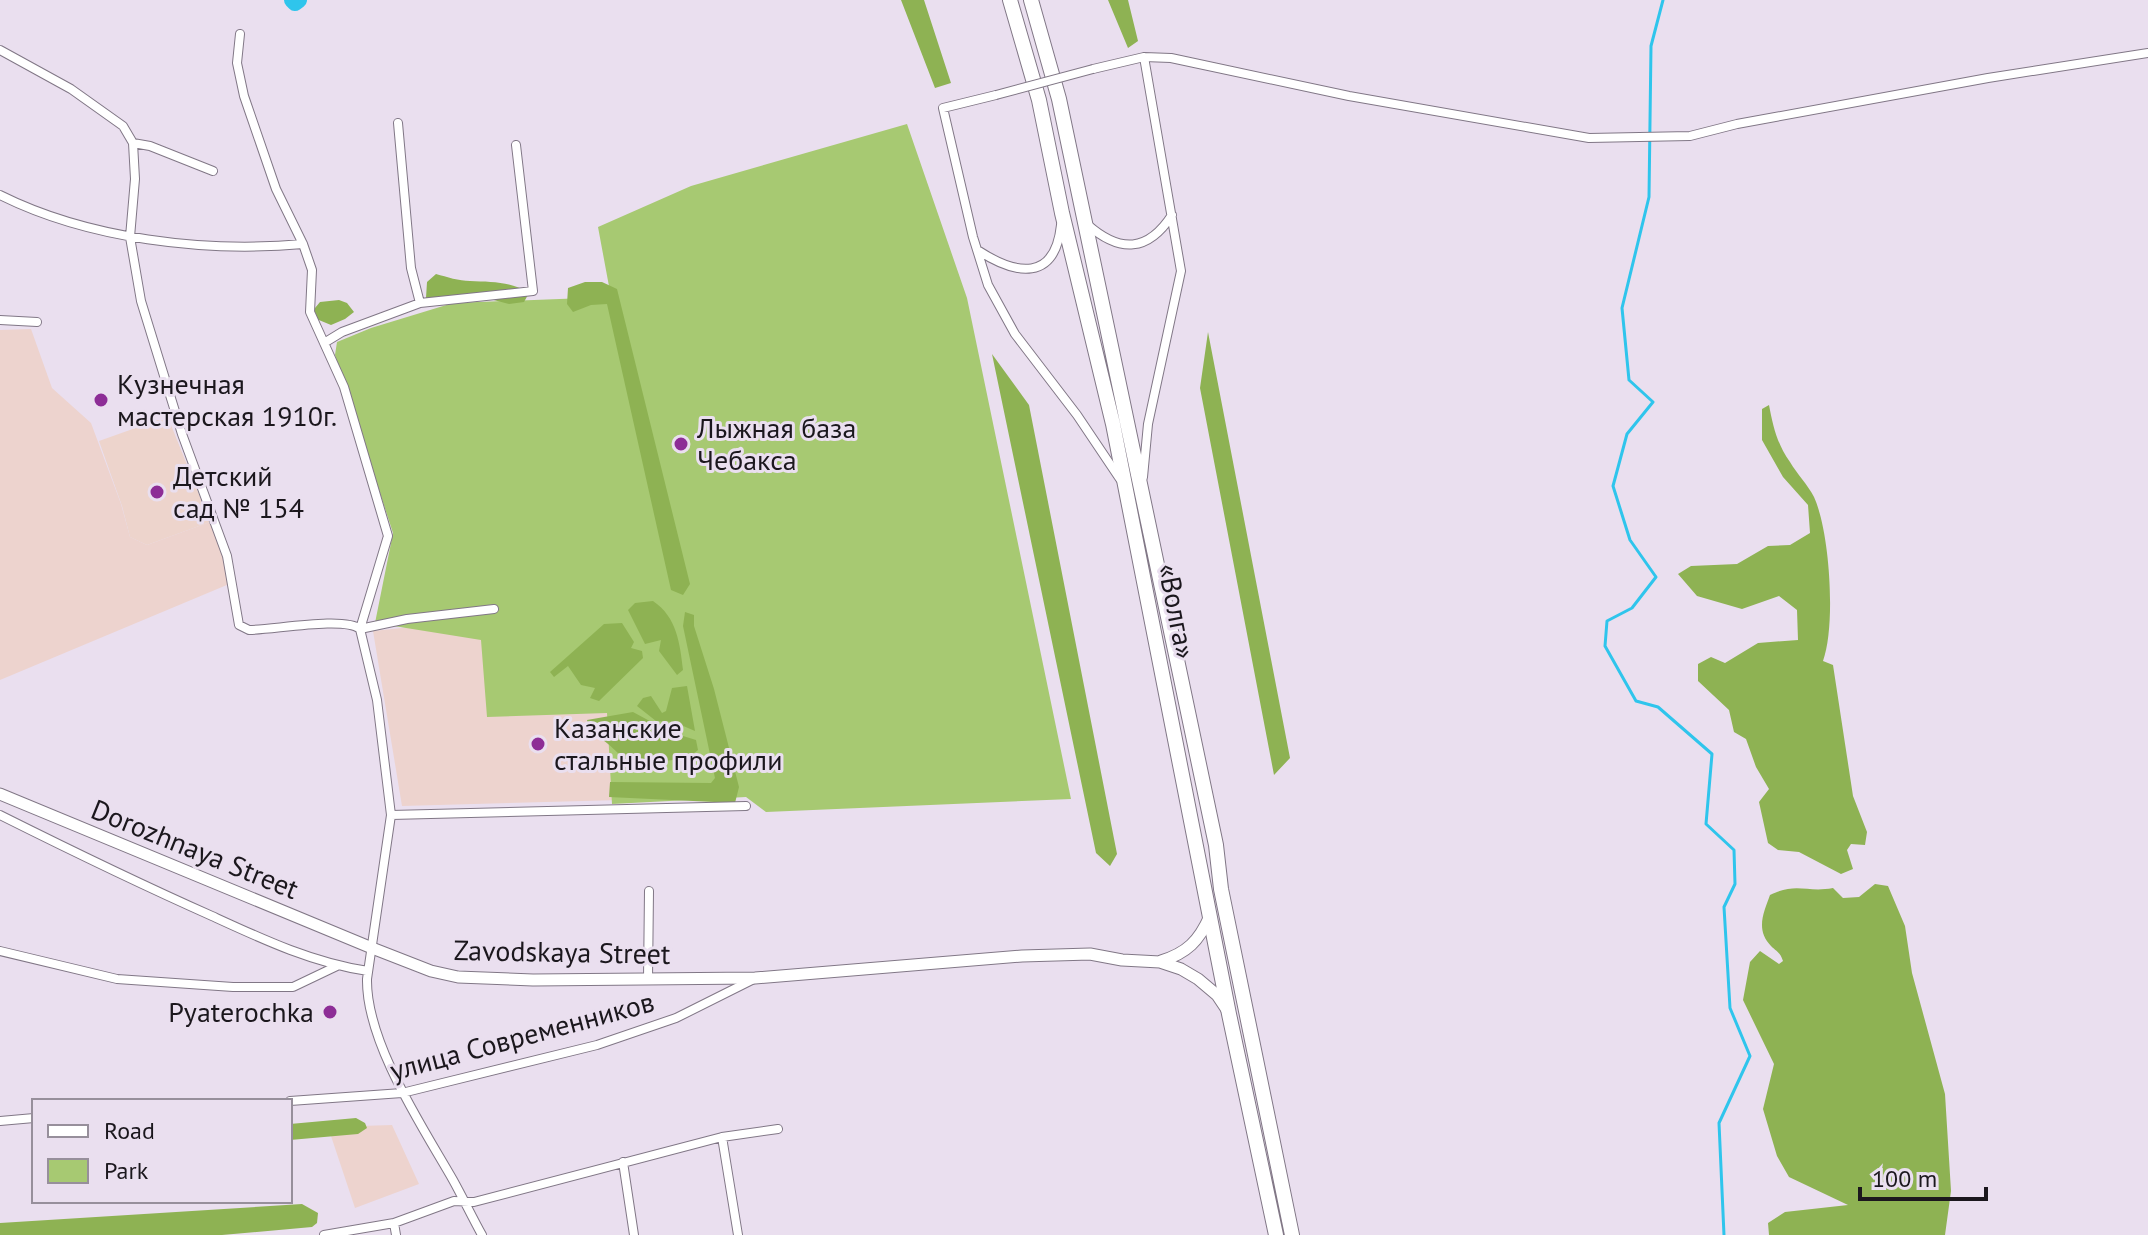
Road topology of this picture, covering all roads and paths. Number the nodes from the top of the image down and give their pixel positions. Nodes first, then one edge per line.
1 (1010, 0) edge
2 (1031, 0) edge
3 (240, 34) dead end
4 (0, 50) edge
5 (2148, 53) edge
6 (1144, 57) junction
7 (398, 123) dead end
8 (133, 143) junction
9 (516, 145) dead end
10 (213, 171) dead end
11 (0, 195) edge
12 (1062, 213) junction
13 (1172, 215) junction
14 (1086, 223) junction
15 (130, 237) junction
16 (303, 244) junction
17 (977, 250) junction
18 (420, 303) junction
19 (0, 320) edge
20 (37, 322) dead end
21 (324, 343) junction
22 (1142, 485) junction
23 (1126, 488) junction
24 (494, 609) dead end
25 (360, 629) junction
26 (0, 794) edge
27 (746, 806) dead end
28 (0, 815) edge
29 (391, 815) junction
30 (649, 891) dead end
31 (1211, 914) junction
32 (372, 948) junction
33 (0, 951) edge
34 (1160, 962) junction
35 (337, 966) junction
36 (368, 971) junction
37 (755, 978) junction
38 (648, 979) junction
39 (1229, 1014) junction
40 (402, 1093) junction
41 (292, 1101) edge
42 (32, 1118) edge
43 (0, 1121) edge
44 (778, 1129) dead end
45 (722, 1137) junction
46 (623, 1162) junction
47 (464, 1201) junction
48 (394, 1223) junction
49 (324, 1235) edge
50 (396, 1235) edge
51 (482, 1235) edge
52 (634, 1235) edge
53 (738, 1235) edge
54 (1276, 1235) edge
55 (1292, 1235) edge

1 - 12 highway, «Волга»
2 - 14 highway, «Волга»
3 - 16 street
4 - 8 street
5 - 6 street
6 - 13 street
6 - 17 street, bridge
7 - 18 street
8 - 10 street
8 - 15 street
9 - 18 street
11 - 15 street
12 - 17 street
12 - 23 highway, «Волга»
13 - 14 street
13 - 22 street
14 - 22 highway, «Волга»
15 - 16 street
15 - 25 street
16 - 21 street
17 - 23 street
18 - 21 street
19 - 20 street
21 - 25 street
22 - 55 highway, «Волга»
23 - 31 highway, «Волга»
24 - 25 street
25 - 29 street
26 - 32 street, Dorozhnaya Street
27 - 29 street
28 - 35 street
29 - 32 street
30 - 38 street
31 - 34 street
31 - 39 highway, «Волга»
32 - 36 street
32 - 38 street, Zavodskaya Street
33 - 35 street
34 - 37 street, Zavodskaya Street
34 - 39 street
35 - 36 street
36 - 40 street
37 - 38 street, Zavodskaya Street
37 - 40 street, улица Современников
39 - 54 highway, «Волга»
40 - 41 street, улица Современников
40 - 47 street
42 - 43 street
44 - 45 street
45 - 46 street
45 - 53 street
46 - 47 street
46 - 52 street
47 - 48 street
47 - 51 street
48 - 49 street
48 - 50 street

